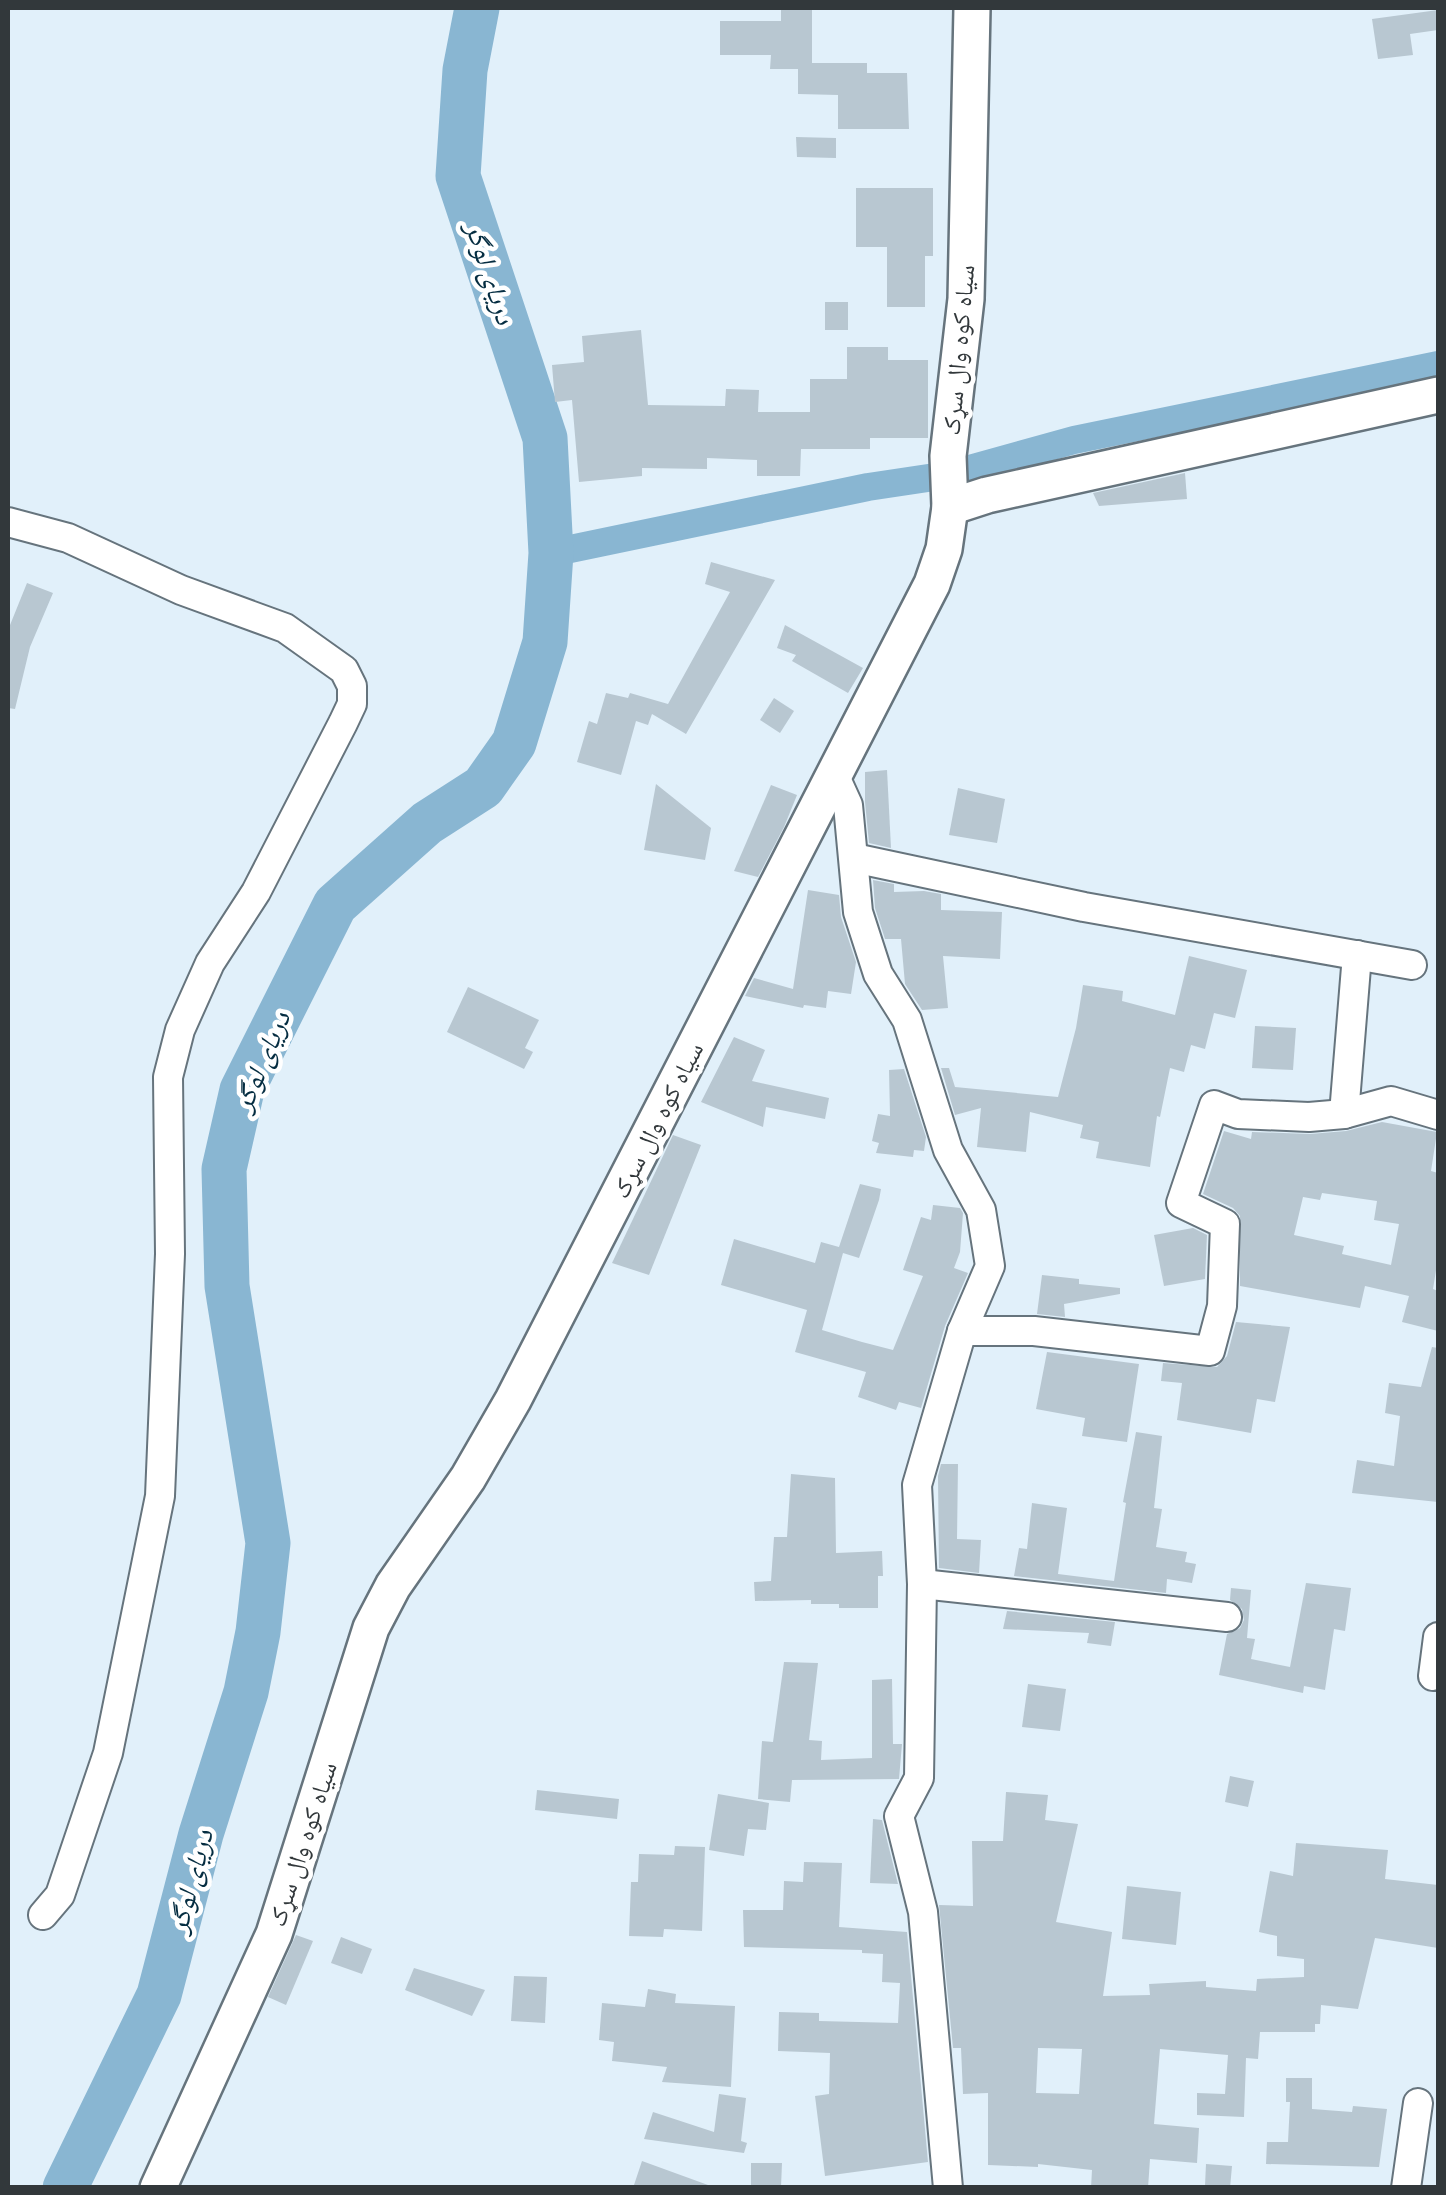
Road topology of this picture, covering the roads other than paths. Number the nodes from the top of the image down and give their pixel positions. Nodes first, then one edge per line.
1 (972, 8) edge
2 (1438, 394) edge
3 (950, 500) junction
4 (8, 522) edge
5 (833, 772) junction
6 (854, 858) junction
7 (1357, 955) junction
8 (1412, 965) dead end
9 (1344, 1114) junction
10 (1438, 1115) edge
11 (962, 1331) junction
12 (922, 1584) junction
13 (1226, 1617) dead end
14 (1438, 1637) edge
15 (1433, 1676) dead end
16 (44, 1915) dead end
17 (1418, 2103) dead end
18 (158, 2188) edge
19 (948, 2188) edge
20 (1406, 2188) edge

1 - 3 street, سیاه کوه وال سړک
2 - 3 street
3 - 5 street, سیاه کوه وال سړک
4 - 16 street
5 - 6 street
5 - 18 street, سیاه کوه وال سړک
6 - 7 street
6 - 11 street
7 - 8 street
7 - 9 street
9 - 10 street
9 - 11 street
11 - 12 street
12 - 13 street
12 - 19 street
14 - 15 street
17 - 20 street

